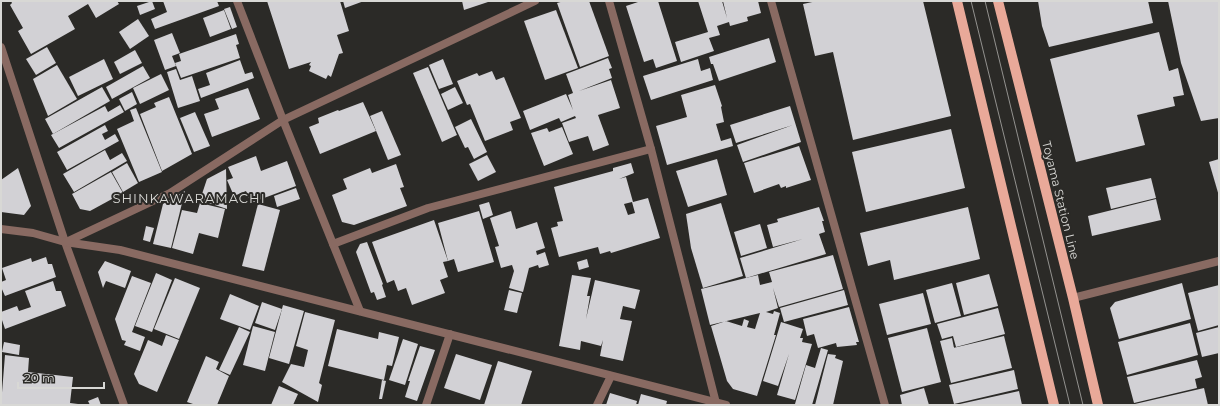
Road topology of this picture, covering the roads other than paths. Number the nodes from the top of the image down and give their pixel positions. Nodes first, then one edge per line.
1 (237, 1) edge
2 (535, 1) edge
3 (609, 1) edge
4 (771, 1) edge
5 (957, 1) edge
6 (998, 1) edge
7 (1, 47) edge
8 (283, 120) junction
9 (651, 149) junction
10 (1, 229) edge
11 (65, 242) junction
12 (333, 244) junction
13 (1219, 261) edge
14 (1073, 298) junction
15 (360, 311) junction
16 (450, 334) junction
17 (610, 376) junction
18 (716, 403) junction
19 (124, 405) edge
20 (426, 405) edge
21 (597, 405) edge
22 (726, 405) edge
23 (885, 405) edge
24 (1054, 405) edge
25 (1098, 405) edge

1 - 8 street
2 - 8 street
3 - 9 street
4 - 23 street
5 - 24 main road
6 - 14 main road, Toyama Station Line
7 - 11 street
8 - 11 street
8 - 12 street
9 - 12 street
9 - 18 street
10 - 11 street
11 - 15 street
11 - 19 street
12 - 15 street
13 - 14 street
14 - 25 main road, Toyama Station Line
15 - 16 street
16 - 17 street
16 - 20 street
17 - 18 street
17 - 21 street
18 - 22 street

